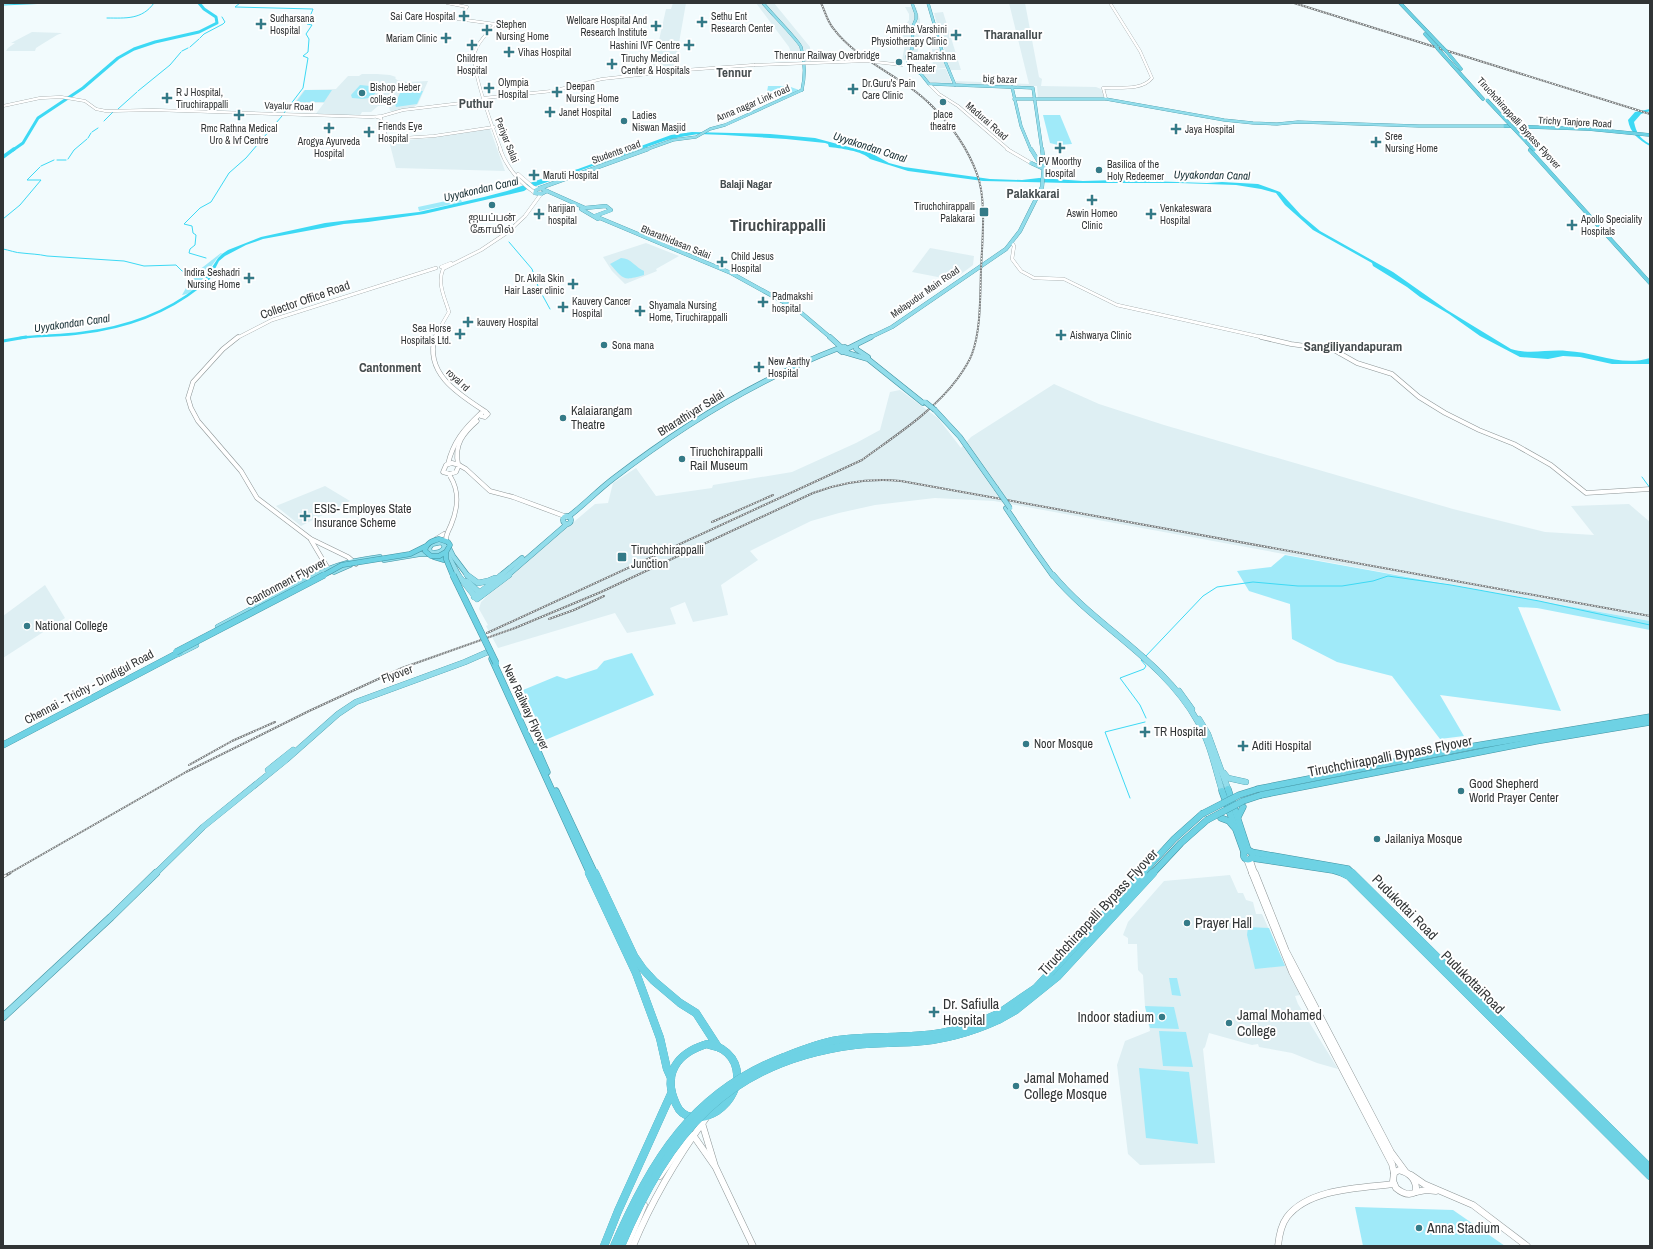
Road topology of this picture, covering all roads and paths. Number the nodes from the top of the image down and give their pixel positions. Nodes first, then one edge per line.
1 (447, 3) edge
2 (764, 3) edge
3 (912, 3) edge
4 (928, 3) edge
5 (1111, 3) edge
6 (1397, 3) edge
7 (1400, 3) edge
8 (909, 65) junction
9 (479, 74) junction
10 (929, 84) junction
11 (955, 85) junction
12 (1012, 87) junction
13 (486, 94) junction
14 (502, 96) junction
15 (63, 99) junction
16 (486, 99) junction
17 (1014, 99) junction
18 (1106, 99) junction
19 (1034, 100) junction
20 (1485, 100) junction
21 (91, 105) junction
22 (3, 106) edge
23 (377, 117) junction
24 (1510, 121) dead end
25 (1501, 122) dead end
26 (1523, 126) junction
27 (493, 127) junction
28 (1500, 127) junction
29 (1507, 128) junction
30 (1531, 128) junction
31 (1519, 131) dead end
32 (1631, 133) junction
33 (1649, 135) edge
34 (700, 136) junction
35 (1043, 159) junction
36 (1031, 163) joint
37 (1038, 164) junction
38 (1044, 164) junction
39 (1044, 170) junction
40 (523, 183) joint
41 (559, 183) junction
42 (539, 189) junction
43 (541, 193) junction
44 (551, 194) junction
45 (1012, 243) junction
46 (678, 252) junction
47 (453, 263) junction
48 (442, 268) junction
49 (436, 269) junction
50 (440, 274) junction
51 (1650, 278) edge
52 (1650, 283) edge
53 (856, 345) junction
54 (842, 349) junction
55 (832, 355) junction
56 (857, 356) junction
57 (865, 356) junction
58 (924, 403) junction
59 (480, 408) junction
60 (481, 415) junction
61 (971, 454) junction
62 (448, 464) junction
63 (458, 465) junction
64 (448, 475) junction
65 (994, 488) junction
66 (1650, 489) edge
67 (567, 519) junction
68 (453, 526) dead end
69 (446, 527) dead end
70 (311, 539) junction
71 (446, 540) junction
72 (431, 544) junction
73 (447, 551) junction
74 (426, 554) junction
75 (435, 555) junction
76 (354, 562) junction
77 (515, 563) junction
78 (329, 571) junction
79 (464, 581) junction
80 (481, 595) junction
81 (488, 650) junction
82 (177, 653) junction
83 (164, 659) junction
84 (1150, 662) junction
85 (1650, 718) edge
86 (1650, 722) edge
87 (321, 727) junction
88 (3, 744) edge
89 (1223, 773) junction
90 (1246, 782) dead end
91 (1225, 790) junction
92 (1260, 792) junction
93 (1243, 807) dead end
94 (1221, 818) dead end
95 (1238, 819) junction
96 (1237, 830) junction
97 (1242, 839) junction
98 (1249, 855) junction
99 (591, 870) junction
100 (640, 971) junction
101 (3, 1014) edge
102 (3, 1017) edge
103 (999, 1017) junction
104 (718, 1047) junction
105 (1340, 1059) junction
106 (671, 1078) junction
107 (671, 1094) junction
108 (680, 1111) junction
109 (704, 1120) junction
110 (692, 1133) junction
111 (715, 1166) junction
112 (1650, 1168) edge
113 (1394, 1173) junction
114 (1408, 1173) junction
115 (1650, 1176) edge
116 (1394, 1184) junction
117 (1416, 1192) junction
118 (1442, 1192) junction
119 (604, 1246) edge
120 (614, 1246) edge
121 (621, 1246) edge
122 (627, 1246) edge
123 (633, 1246) edge
124 (753, 1246) edge
125 (1278, 1246) edge
126 (1527, 1246) edge

1 - 9 main road
2 - 34 main road, Anna nagar Link road
3 - 8 main road
4 - 11 main road
5 - 18 main road
6 - 20 highway, Tiruchchirappalli Bypass Flyover
7 - 20 highway, Tiruchchirappalli Bypass Flyover, bridge
8 - 10 main road
8 - 14 main road, Thennur Railway Overbridge, bridge
9 - 13 main road
9 - 16 main road
10 - 11 main road, big bazar
10 - 36 main road, Madurai Road
11 - 12 main road, big bazar
12 - 17 main road
12 - 19 main road, big bazar
13 - 14 main road
13 - 16 main road
14 - 16 main road, Vayalur Road
15 - 21 main road, Vayalur Road
15 - 21 main road, Vayalur Road
15 - 22 main road, Vayalur Road
16 - 23 main road, Vayalur Road
16 - 27 main road, Periyar Salai
17 - 19 main road
17 - 37 main road
18 - 19 main road
18 - 28 main road
19 - 35 main road
20 - 51 highway, Tiruchchirappalli Bypass Flyover, bridge
20 - 52 highway, Tiruchchirappalli Bypass Flyover, bridge
21 - 23 main road, Vayalur Road
23 - 27 main road
24 - 26 highway
25 - 28 main road
26 - 29 highway, Trichy Tanjore Road
26 - 32 highway, Trichy Tanjore Road
27 - 40 main road, Periyar Salai
27 - 42 main road, Periyar Salai
28 - 29 main road
29 - 30 highway, Trichy Tanjore Road
30 - 31 highway
30 - 32 highway, Trichy Tanjore Road
32 - 33 highway, Trichy Tanjore Road
34 - 41 main road
34 - 42 main road, Students road
35 - 37 main road
35 - 38 main road
36 - 37 main road, Madurai Road
37 - 38 main road
37 - 39 main road
38 - 39 main road
39 - 45 main road, Melapudur Main Road
40 - 43 main road, Bharathidasan Salai
41 - 43 main road
41 - 44 main road
42 - 43 main road
42 - 43 main road
43 - 44 main road, Bharathidasan Salai
43 - 46 main road, Bharathidasan Salai
43 - 47 main road
43 - 47 main road
44 - 46 main road, Bharathidasan Salai
45 - 53 main road, Melapudur Main Road
45 - 54 main road, Melapudur Main Road
45 - 66 main road
46 - 54 main road, Bharathidasan Salai
47 - 48 main road
48 - 49 main road, Collector Office Road
48 - 50 main road
49 - 50 main road
49 - 70 main road, Collector Office Road
50 - 59 main road, royal rd
53 - 54 main road, Melapudur Main Road
53 - 57 main road
54 - 55 main road, Bharathiyar Salai
54 - 56 main road
54 - 57 main road
54 - 67 main road, Bharathiyar Salai
55 - 56 main road
55 - 67 main road, Bharathiyar Salai
56 - 58 main road
57 - 58 main road
58 - 61 main road, bridge
59 - 60 main road
59 - 60 main road, royal rd
60 - 62 main road
60 - 63 main road
61 - 65 main road
61 - 65 main road
62 - 63 main road
62 - 64 main road
63 - 64 main road
63 - 67 main road
64 - 71 main road, bridge
64 - 72 main road, bridge
65 - 84 main road, bridge
67 - 77 main road, Bharathiyar Salai
67 - 80 main road, Bharathiyar Salai
68 - 69 main road
70 - 76 main road, Collector Office Road
70 - 78 main road
71 - 72 highway, bridge
71 - 73 highway, New Railway Flyover, bridge
72 - 73 main road
72 - 74 highway, bridge
72 - 75 main road
72 - 76 main road
72 - 82 highway, Cantonment Flyover, bridge
73 - 75 highway, bridge
73 - 77 main road
73 - 79 main road
73 - 81 highway, New Railway Flyover, bridge
74 - 75 highway, New Railway Flyover, bridge
74 - 78 highway, Cantonment Flyover, bridge
75 - 76 main road
75 - 81 highway, New Railway Flyover, bridge
76 - 78 main road
77 - 80 main road, Bharathiyar Salai
78 - 82 highway, Cantonment Flyover, bridge
78 - 83 main road
79 - 80 main road
79 - 80 main road
81 - 87 main road, Flyover
81 - 99 highway, New Railway Flyover, bridge
81 - 99 highway, New Railway Flyover, bridge
82 - 83 highway, Cantonment Flyover
83 - 88 highway, Chennai - Trichy - Dindigul Road
84 - 89 main road
84 - 91 main road
85 - 92 highway, Tiruchchirappalli Bypass Flyover
86 - 92 highway, Tiruchchirappalli Bypass Flyover
87 - 101 main road
87 - 102 main road
89 - 90 main road
89 - 91 main road
91 - 95 highway
91 - 96 highway
92 - 103 highway, Tiruchchirappalli Bypass Flyover, bridge
93 - 95 highway
94 - 96 highway
95 - 97 highway
96 - 97 highway
97 - 98 highway
98 - 105 main road
98 - 112 highway, Pudukottai Road
98 - 115 highway, PudukottaiRoad
99 - 100 highway
99 - 100 highway
100 - 104 highway
100 - 106 highway
103 - 120 highway, bridge
103 - 121 highway, Tiruchchirappalli Bypass Flyover, bridge
104 - 106 highway
104 - 109 highway
105 - 113 main road
105 - 114 main road
106 - 107 highway
107 - 108 highway
107 - 119 highway
108 - 109 highway
108 - 110 main road
109 - 110 main road
109 - 111 main road
110 - 111 main road
110 - 122 main road
110 - 123 main road
111 - 124 main road
113 - 114 main road
113 - 116 main road
114 - 117 main road
114 - 118 main road
116 - 117 main road
116 - 125 main road
117 - 118 main road
118 - 126 main road

